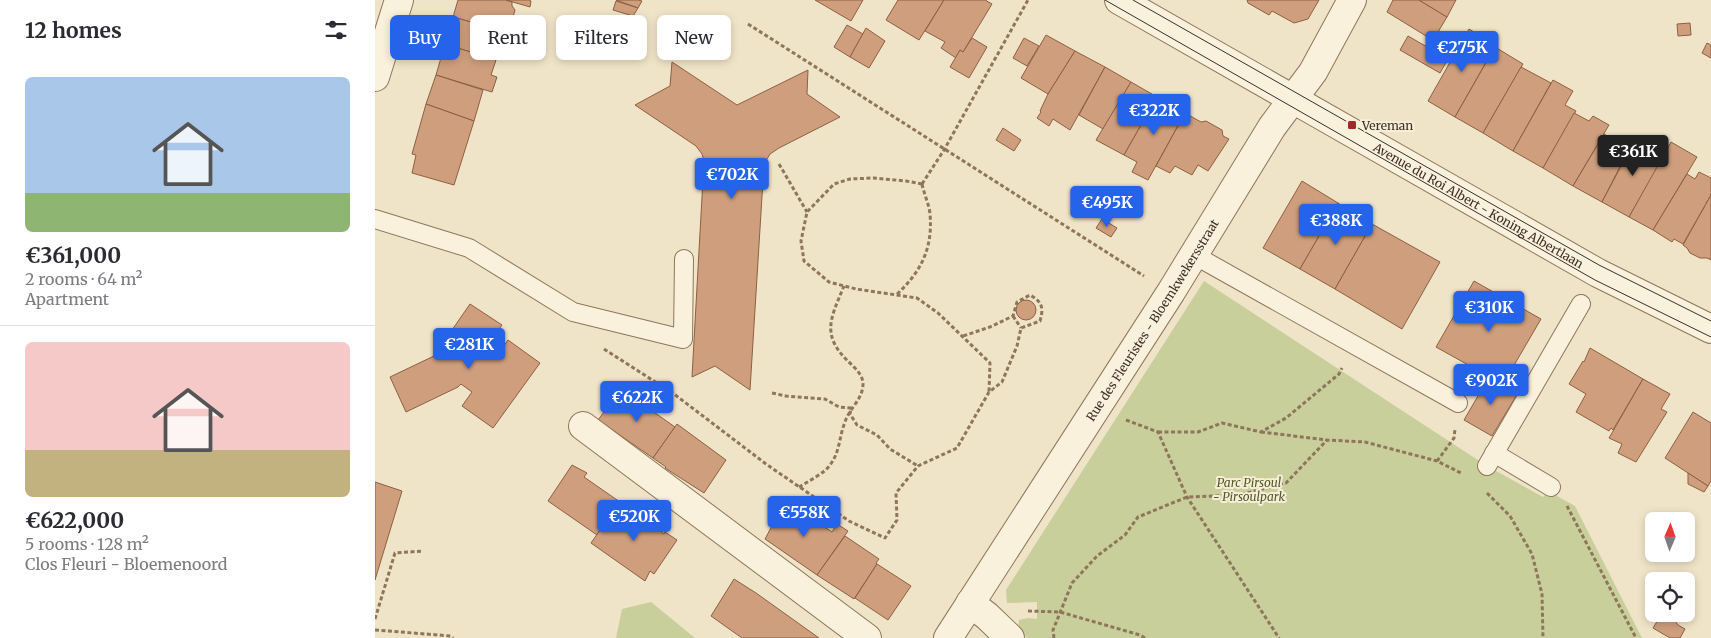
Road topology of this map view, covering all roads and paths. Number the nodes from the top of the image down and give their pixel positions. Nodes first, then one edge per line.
1 (399, 0) edge
2 (1028, 0) edge
3 (1119, 0) edge
4 (1352, 0) edge
5 (748, 24) dead end
6 (375, 77) edge
7 (1292, 99) junction
8 (944, 150) junction
9 (779, 164) dead end
10 (922, 184) junction
11 (807, 212) junction
12 (375, 219) edge
13 (1194, 255) junction
14 (684, 259) dead end
15 (844, 286) junction
16 (1171, 292) junction
17 (897, 295) junction
18 (1581, 304) dead end
19 (1013, 316) junction
20 (1021, 328) junction
21 (1711, 329) edge
22 (963, 336) junction
23 (599, 345) dead end
24 (1339, 374) dead end
25 (989, 392) junction
26 (772, 393) dead end
27 (1458, 403) dead end
28 (850, 414) junction
29 (1130, 423) dead end
30 (583, 426) dead end
31 (1158, 432) junction
32 (1261, 432) junction
33 (1454, 438) dead end
34 (1327, 440) junction
35 (1490, 460) junction
36 (1437, 461) junction
37 (918, 466) junction
38 (1474, 480) junction
39 (799, 487) junction
40 (1551, 487) joint
41 (1187, 497) junction
42 (423, 551) dead end
43 (969, 603) junction
44 (1038, 610) dead end
45 (1060, 612) junction
46 (375, 619) edge
47 (375, 630) edge
48 (399, 632) junction
49 (398, 638) edge
50 (453, 638) edge
51 (867, 638) edge
52 (948, 638) edge
53 (1010, 638) edge
54 (1054, 638) edge
55 (1145, 638) edge
56 (1279, 638) edge
57 (1543, 638) edge
58 (1636, 638) edge

1 - 6 street
2 - 8 path
3 - 7 street, Avenue du Roi Albert - Koning Albertlaan
4 - 7 street, Rue des Fleuristes - Bloemkwekersstraat
5 - 8 path
7 - 13 street, Rue des Fleuristes - Bloemkwekersstraat
7 - 21 street, Avenue du Roi Albert - Koning Albertlaan
8 - 10 path
8 - 16 path
9 - 11 path
10 - 11 path
10 - 17 path
11 - 15 path
12 - 14 lane
13 - 16 street, Rue des Fleuristes - Bloemkwekersstraat
13 - 27 lane
15 - 17 path
15 - 28 path
16 - 43 street, Rue des Fleuristes - Bloemkwekersstraat
17 - 22 path
18 - 35 lane
19 - 20 path
19 - 20 path
19 - 22 path
20 - 25 path
22 - 25 path
23 - 39 path
24 - 32 path
25 - 37 path
26 - 28 path
28 - 37 path
28 - 39 path
29 - 31 path
30 - 51 street
31 - 32 path
31 - 41 path
32 - 34 path
33 - 36 path
34 - 36 path
34 - 41 path
35 - 38 path
35 - 40 lane
36 - 38 path
37 - 39 path
38 - 57 path
40 - 58 path
41 - 45 path
41 - 56 path
42 - 46 path
43 - 52 street, Rue des Fleuristes - Bloemkwekersstraat
43 - 53 street
44 - 45 path
45 - 54 path
45 - 55 path
47 - 48 path
48 - 49 path
48 - 50 path

